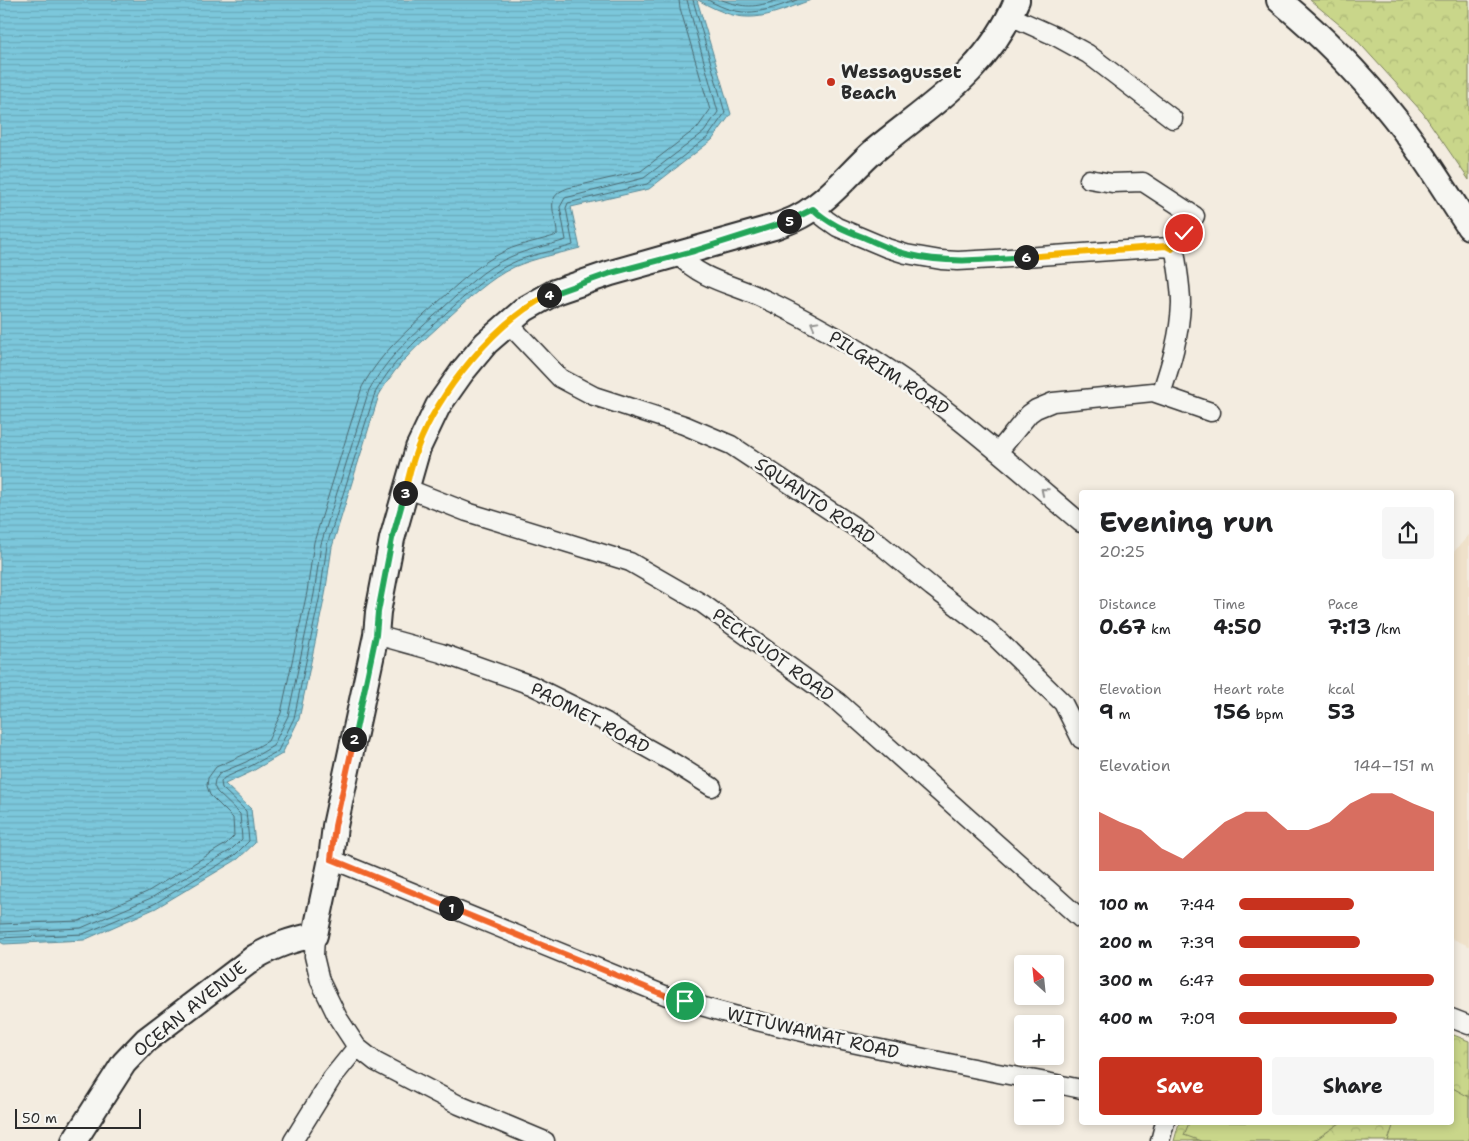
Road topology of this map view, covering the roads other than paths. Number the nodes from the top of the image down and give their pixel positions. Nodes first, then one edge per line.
1 (1279, 0) edge
2 (1013, 8) edge
3 (1172, 119) dead end
4 (1089, 179) dead end
5 (813, 209) junction
6 (1469, 227) edge
7 (1172, 249) junction
8 (678, 255) junction
9 (508, 323) junction
10 (1160, 394) junction
11 (1211, 412) dead end
12 (998, 452) junction
13 (406, 488) junction
14 (1079, 521) edge
15 (376, 635) junction
16 (1079, 735) edge
17 (712, 787) dead end
18 (331, 859) junction
19 (1079, 917) edge
20 (315, 935) junction
21 (1454, 1019) edge
22 (1469, 1025) edge
23 (358, 1047) junction
24 (1079, 1089) edge
25 (1164, 1125) edge
26 (74, 1141) edge
27 (293, 1141) edge
28 (545, 1141) edge
29 (1160, 1141) edge

1 - 6 street
2 - 3 street
2 - 5 street
4 - 7 street
5 - 7 street
5 - 8 street
7 - 10 street
8 - 9 street
12 -> 8 street, PILGRIM ROAD
9 - 13 street
9 - 16 street, SQUANTO ROAD
10 - 11 street
10 - 12 street
14 -> 12 street, PILGRIM ROAD
13 - 15 street
13 - 19 street, PECKSUOT ROAD
15 - 17 street, PAOMET ROAD
15 - 18 street
18 - 20 street
18 - 24 street, WITUWAMAT ROAD
20 - 23 street
20 - 26 street, OCEAN AVENUE
21 - 22 street
23 - 27 street
23 - 28 street
25 - 29 street

